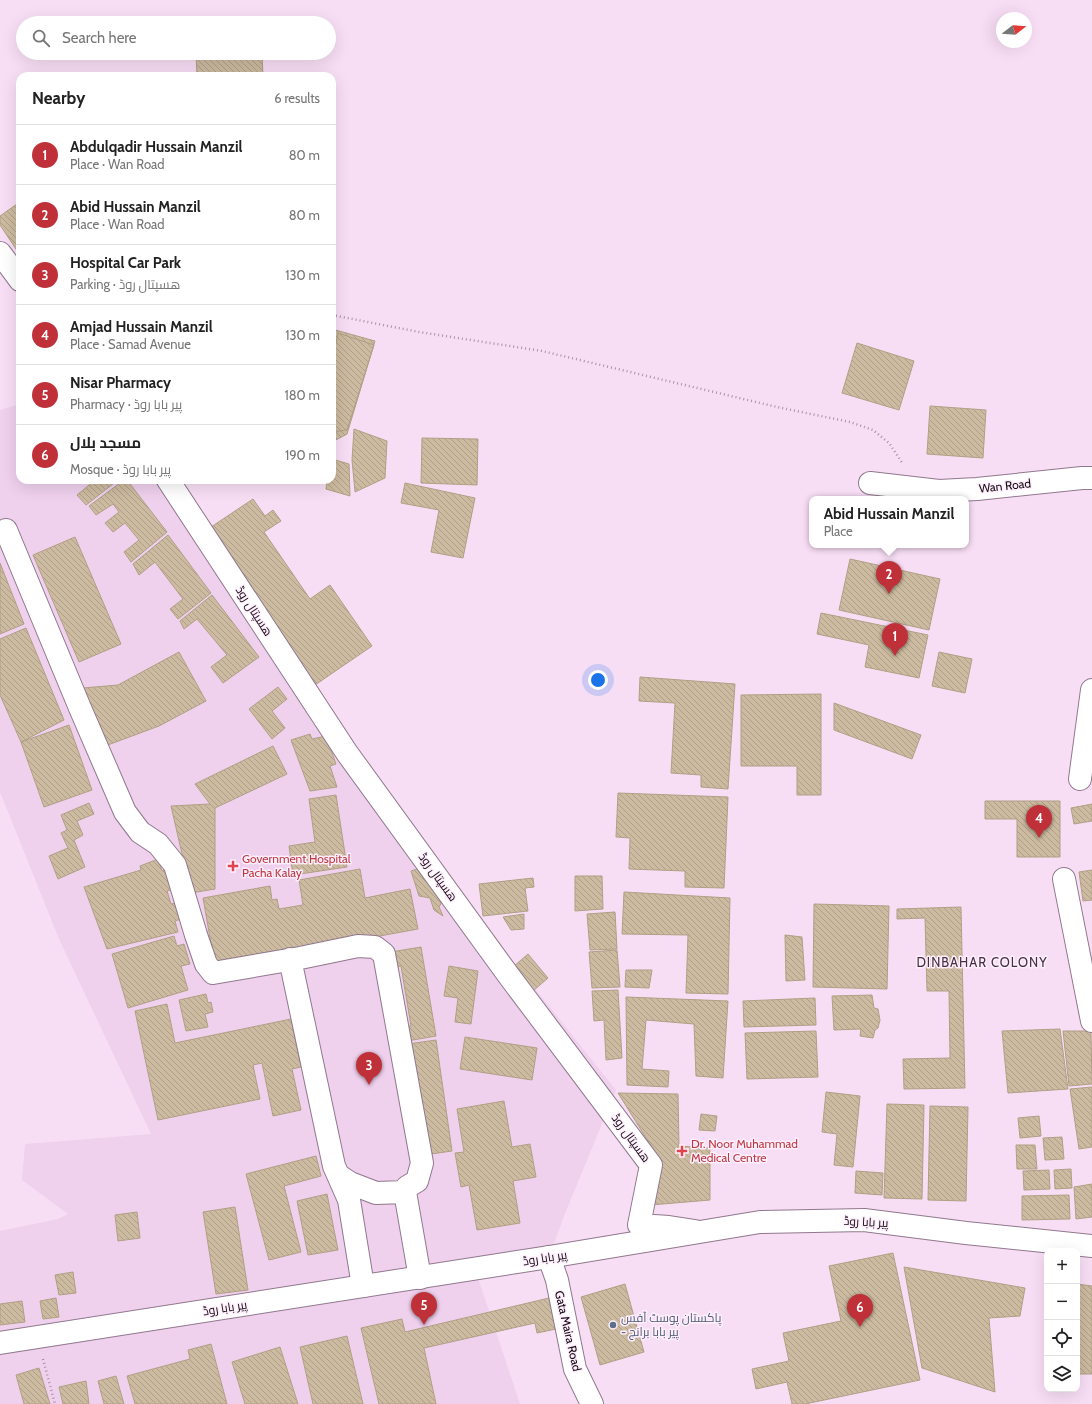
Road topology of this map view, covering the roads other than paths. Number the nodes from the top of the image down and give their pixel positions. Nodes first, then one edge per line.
1 (0, 253) edge
2 (16, 275) edge
3 (1092, 478) edge
4 (870, 483) dead end
5 (171, 484) edge
6 (6, 530) dead end
7 (1092, 690) edge
8 (1080, 779) dead end
9 (1064, 879) dead end
10 (290, 959) junction
11 (1092, 1021) edge
12 (338, 1175) junction
13 (405, 1192) junction
14 (700, 1232) junction
15 (1092, 1246) edge
16 (549, 1257) junction
17 (420, 1278) junction
18 (363, 1286) junction
19 (0, 1343) edge
20 (592, 1404) edge

1 - 2 street
3 - 4 street, Wan Road
5 - 14 street, ھسپتال روڈ
6 - 10 street
7 - 8 street
9 - 11 street
10 - 12 street
10 - 13 street
12 - 13 street
12 - 18 street
13 - 17 street
14 - 15 street, پیر بابا روڈ
14 - 16 street, پیر بابا روڈ
16 - 17 street, پیر بابا روڈ
16 - 20 street, Gata Maira Road
17 - 18 street, پیر بابا روڈ
18 - 19 street, پیر بابا روڈ

